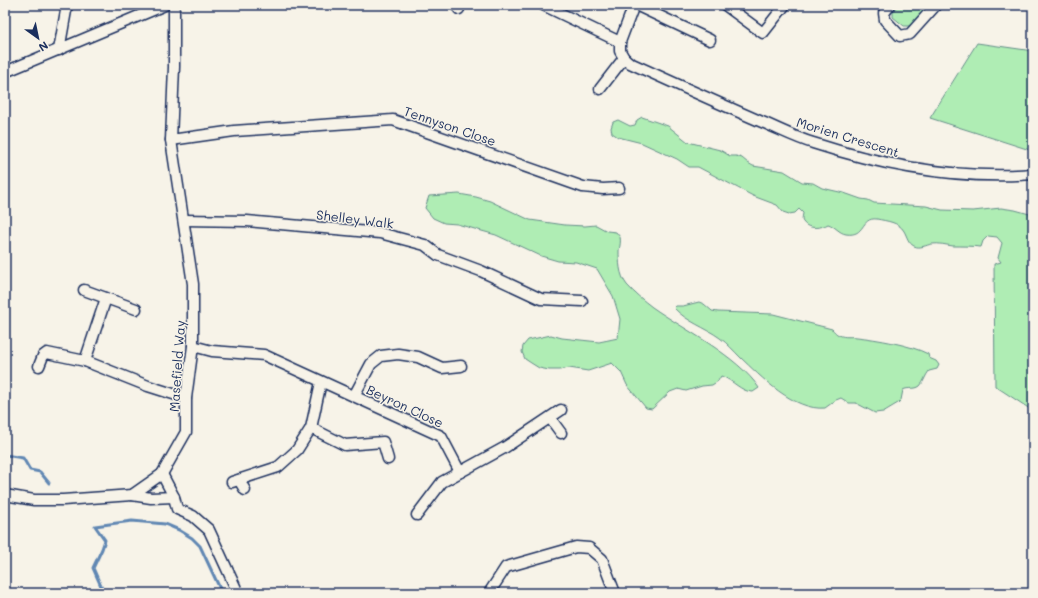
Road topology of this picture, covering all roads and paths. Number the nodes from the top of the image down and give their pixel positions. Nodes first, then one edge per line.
1 (67, 5) edge
2 (165, 5) edge
3 (174, 5) edge
4 (543, 5) edge
5 (635, 5) edge
6 (725, 5) edge
7 (785, 5) edge
8 (890, 5) edge
9 (936, 5) edge
10 (710, 40) dead end
11 (620, 42) junction
12 (59, 50) junction
13 (624, 58) junction
14 (5, 72) edge
15 (600, 88) dead end
16 (171, 140) junction
17 (1033, 174) edge
18 (619, 188) dead end
19 (184, 220) junction
20 (84, 290) dead end
21 (106, 298) junction
22 (582, 302) dead end
23 (136, 309) dead end
24 (193, 346) junction
25 (85, 361) junction
26 (39, 366) dead end
27 (460, 366) dead end
28 (321, 382) junction
29 (354, 396) junction
30 (186, 398) junction
31 (561, 410) dead end
32 (550, 418) junction
33 (310, 428) junction
34 (561, 433) dead end
35 (388, 459) dead end
36 (460, 472) junction
37 (162, 474) junction
38 (245, 490) dead end
39 (5, 495) edge
40 (132, 495) junction
41 (174, 497) junction
42 (416, 515) dead end
43 (238, 593) edge
44 (489, 593) edge
45 (615, 593) edge

1 - 12 street
2 - 12 street
3 - 16 street, Masefield Way
4 - 11 street
5 - 10 street
5 - 11 street
6 - 7 street
8 - 9 street
11 - 13 street
12 - 14 street
13 - 15 street
13 - 17 street, Morien Crescent
16 - 18 street, Tennyson Close
16 - 19 street, Masefield Way
19 - 22 street, Shelley Walk
19 - 24 street, Masefield Way
20 - 21 street
21 - 23 street
21 - 25 street
24 - 28 street, Beyron Close
24 - 30 street, Masefield Way
25 - 26 street
25 - 30 street
27 - 29 street
28 - 29 street, Beyron Close
28 - 33 street
29 - 36 street, Beyron Close
30 - 37 street, Masefield Way
31 - 32 street
32 - 34 street
32 - 36 street
33 - 35 street
33 - 38 street
36 - 42 street
37 - 40 street, Masefield Way
37 - 41 street
39 - 40 street
40 - 41 street
41 - 43 street
44 - 45 street

